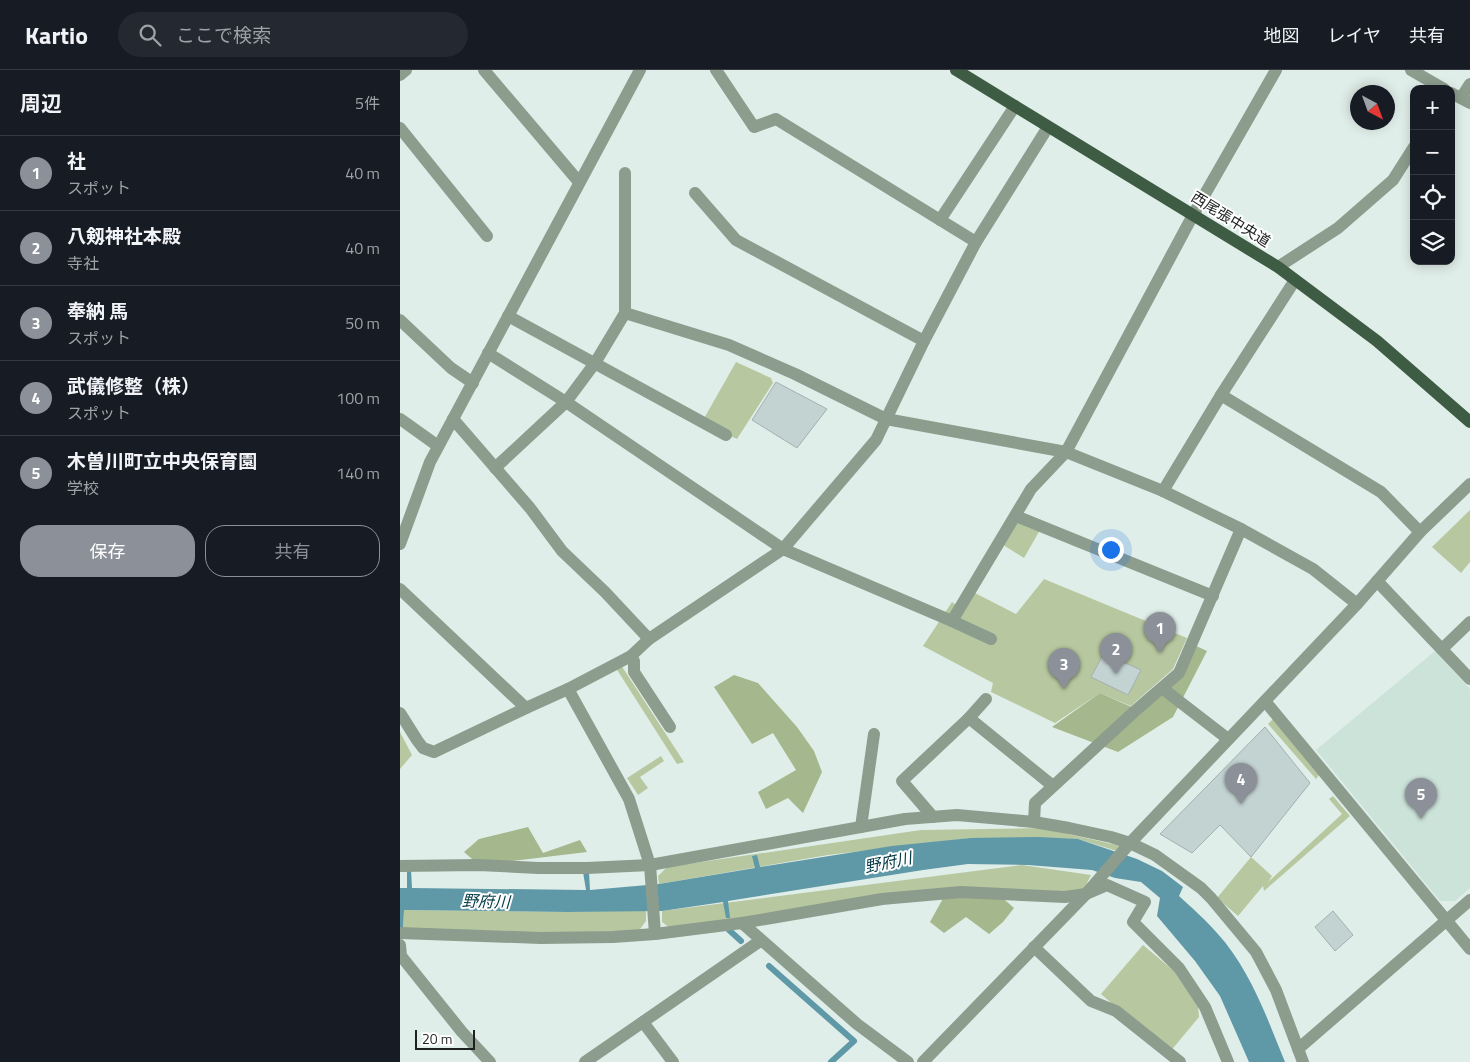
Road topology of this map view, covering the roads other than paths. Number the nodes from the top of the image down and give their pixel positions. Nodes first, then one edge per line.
1 (406, 70) edge
2 (484, 70) edge
3 (640, 70) edge
4 (716, 70) edge
5 (956, 70) edge
6 (1276, 70) edge
7 (1411, 70) edge
8 (400, 75) edge
9 (1470, 84) edge
10 (1437, 85) edge
11 (1461, 98) edge
12 (1015, 106) junction
13 (1048, 127) junction
14 (400, 128) edge
15 (1410, 153) edge
16 (625, 173) dead end
17 (579, 182) junction
18 (695, 193) dead end
19 (1193, 215) junction
20 (940, 220) junction
21 (487, 236) dead end
22 (976, 242) junction
23 (1278, 267) junction
24 (1295, 280) junction
25 (625, 313) junction
26 (508, 316) junction
27 (400, 320) edge
28 (924, 341) junction
29 (488, 353) junction
30 (595, 363) junction
31 (473, 382) junction
32 (1221, 395) junction
33 (566, 402) junction
34 (400, 418) edge
35 (453, 419) junction
36 (886, 419) junction
37 (1470, 422) edge
38 (726, 435) dead end
39 (438, 446) junction
40 (1066, 452) junction
41 (495, 468) junction
42 (1470, 484) edge
43 (1163, 491) junction
44 (1016, 516) junction
45 (1241, 530) junction
46 (1420, 532) junction
47 (400, 544) edge
48 (783, 550) junction
49 (1377, 581) junction
50 (400, 589) edge
51 (1213, 596) junction
52 (1357, 604) junction
53 (952, 620) junction
54 (1470, 622) edge
55 (649, 639) junction
56 (991, 639) dead end
57 (1442, 649) junction
58 (631, 656) junction
59 (1470, 679) edge
60 (1162, 688) junction
61 (568, 689) junction
62 (986, 699) dead end
63 (1265, 701) junction
64 (526, 708) junction
65 (400, 713) edge
66 (969, 718) junction
67 (670, 726) dead end
68 (874, 734) dead end
69 (1228, 739) junction
70 (1053, 786) junction
71 (932, 817) junction
72 (1034, 822) junction
73 (861, 827) junction
74 (1127, 846) junction
75 (400, 866) edge
76 (650, 867) junction
77 (1086, 894) junction
78 (1470, 900) edge
79 (1445, 921) junction
80 (742, 923) junction
81 (655, 932) junction
82 (400, 933) edge
83 (760, 941) junction
84 (400, 945) edge
85 (1034, 947) junction
86 (1470, 949) edge
87 (643, 1022) junction
88 (1298, 1049) junction
89 (490, 1062) edge
90 (585, 1062) edge
91 (673, 1062) edge
92 (908, 1062) edge
93 (923, 1062) edge
94 (1180, 1062) edge
95 (1228, 1062) edge
96 (1302, 1062) edge

1 - 8 street
2 - 17 street
3 - 17 street
4 - 20 street
5 - 12 main road, 西尾張中央道
6 - 19 street
7 - 10 street
9 - 11 street
12 - 13 main road, 西尾張中央道
12 - 20 street
13 - 19 main road, 西尾張中央道
13 - 22 street
14 - 21 street
15 - 23 street
16 - 25 street
17 - 26 street
18 - 28 street
19 - 23 main road, 西尾張中央道
19 - 40 street
20 - 22 street
22 - 28 street
23 - 24 main road, 西尾張中央道
24 - 32 street
24 - 37 main road, 西尾張中央道
25 - 30 street
25 - 36 street
26 - 29 street
26 - 30 street
27 - 31 street
28 - 36 street
29 - 31 street
29 - 33 street
30 - 33 street
30 - 38 street
31 - 35 street
32 - 43 street
32 - 46 street
33 - 41 street
33 - 48 street
34 - 39 street
35 - 39 street
35 - 41 street
36 - 40 street
36 - 48 street
39 - 47 street
40 - 43 street
40 - 44 street
41 - 55 street
42 - 46 street
43 - 45 street
44 - 51 street
44 - 53 street
45 - 51 street
45 - 52 street
46 - 49 street
48 - 53 street
48 - 55 street
49 - 52 street
49 - 57 street
50 - 64 street
51 - 60 street
52 - 63 street
53 - 56 street
54 - 57 street
55 - 58 street
57 - 59 street
58 - 61 street
58 - 67 street
60 - 69 street
60 - 70 street
61 - 64 street
61 - 76 street
62 - 66 street
63 - 69 street
63 - 79 street
64 - 65 street
66 - 70 street
66 - 71 street
68 - 73 street
69 - 74 street
70 - 72 street
71 - 72 street
71 - 73 street
72 - 74 street
73 - 76 street
74 - 77 street
74 - 88 street
75 - 76 street
76 - 81 street
77 - 80 street
77 - 85 street
77 - 95 street
78 - 79 street
79 - 86 street
79 - 88 street
80 - 81 street
80 - 83 street
81 - 82 street
83 - 87 street
83 - 92 street
84 - 89 street
85 - 93 street
85 - 94 street
87 - 90 street
87 - 91 street
88 - 96 street

